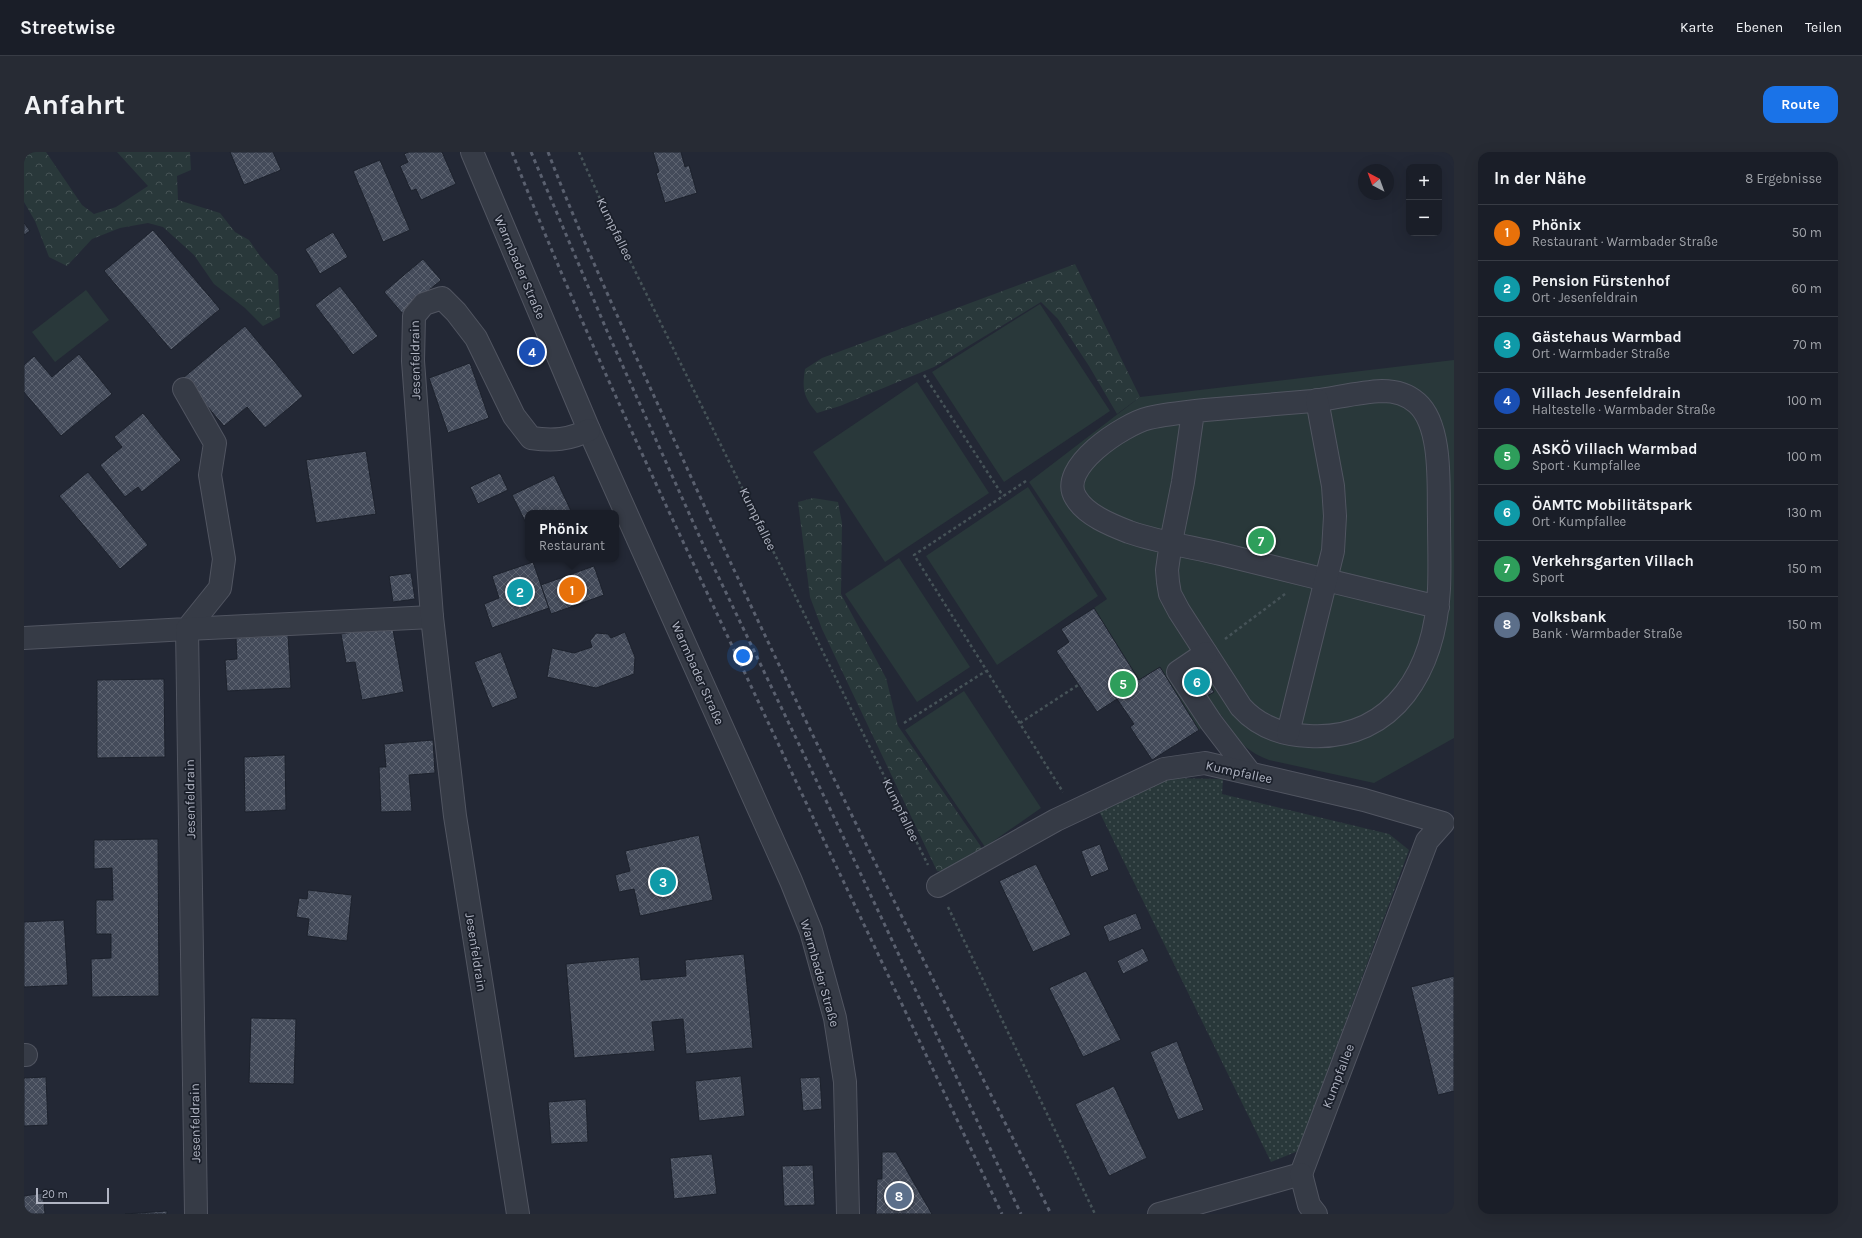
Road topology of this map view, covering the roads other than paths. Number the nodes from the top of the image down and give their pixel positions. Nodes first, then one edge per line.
1 (472, 152) edge
2 (184, 389) dead end
3 (1317, 400) junction
4 (1193, 412) junction
5 (589, 430) junction
6 (1171, 542) junction
7 (1325, 580) junction
8 (1438, 607) junction
9 (432, 617) junction
10 (187, 629) junction
11 (24, 638) edge
12 (1214, 647) junction
13 (1288, 733) junction
14 (1250, 773) junction
15 (1448, 822) edge
16 (938, 886) road end
17 (1301, 1174) junction
18 (196, 1214) edge
19 (518, 1214) edge
20 (848, 1214) edge
21 (1159, 1214) edge
22 (1316, 1214) edge

1 - 5 street, Warmbader Straße
2 - 10 street
3 - 4 street
3 - 7 street
3 - 8 street
4 - 6 street
4 - 6 street
5 - 9 street, Jesenfeldrain
5 - 20 street, Warmbader Straße
6 - 7 street
6 - 12 street
7 - 8 street
7 - 13 street
8 - 13 street
9 - 10 street
9 - 19 street, Jesenfeldrain
10 - 11 street
10 - 18 street, Jesenfeldrain
12 - 13 street
12 - 14 street
14 - 15 street, Kumpfallee
14 - 16 street, Kumpfallee
15 - 17 street, Kumpfallee
17 - 21 street
17 - 22 street

